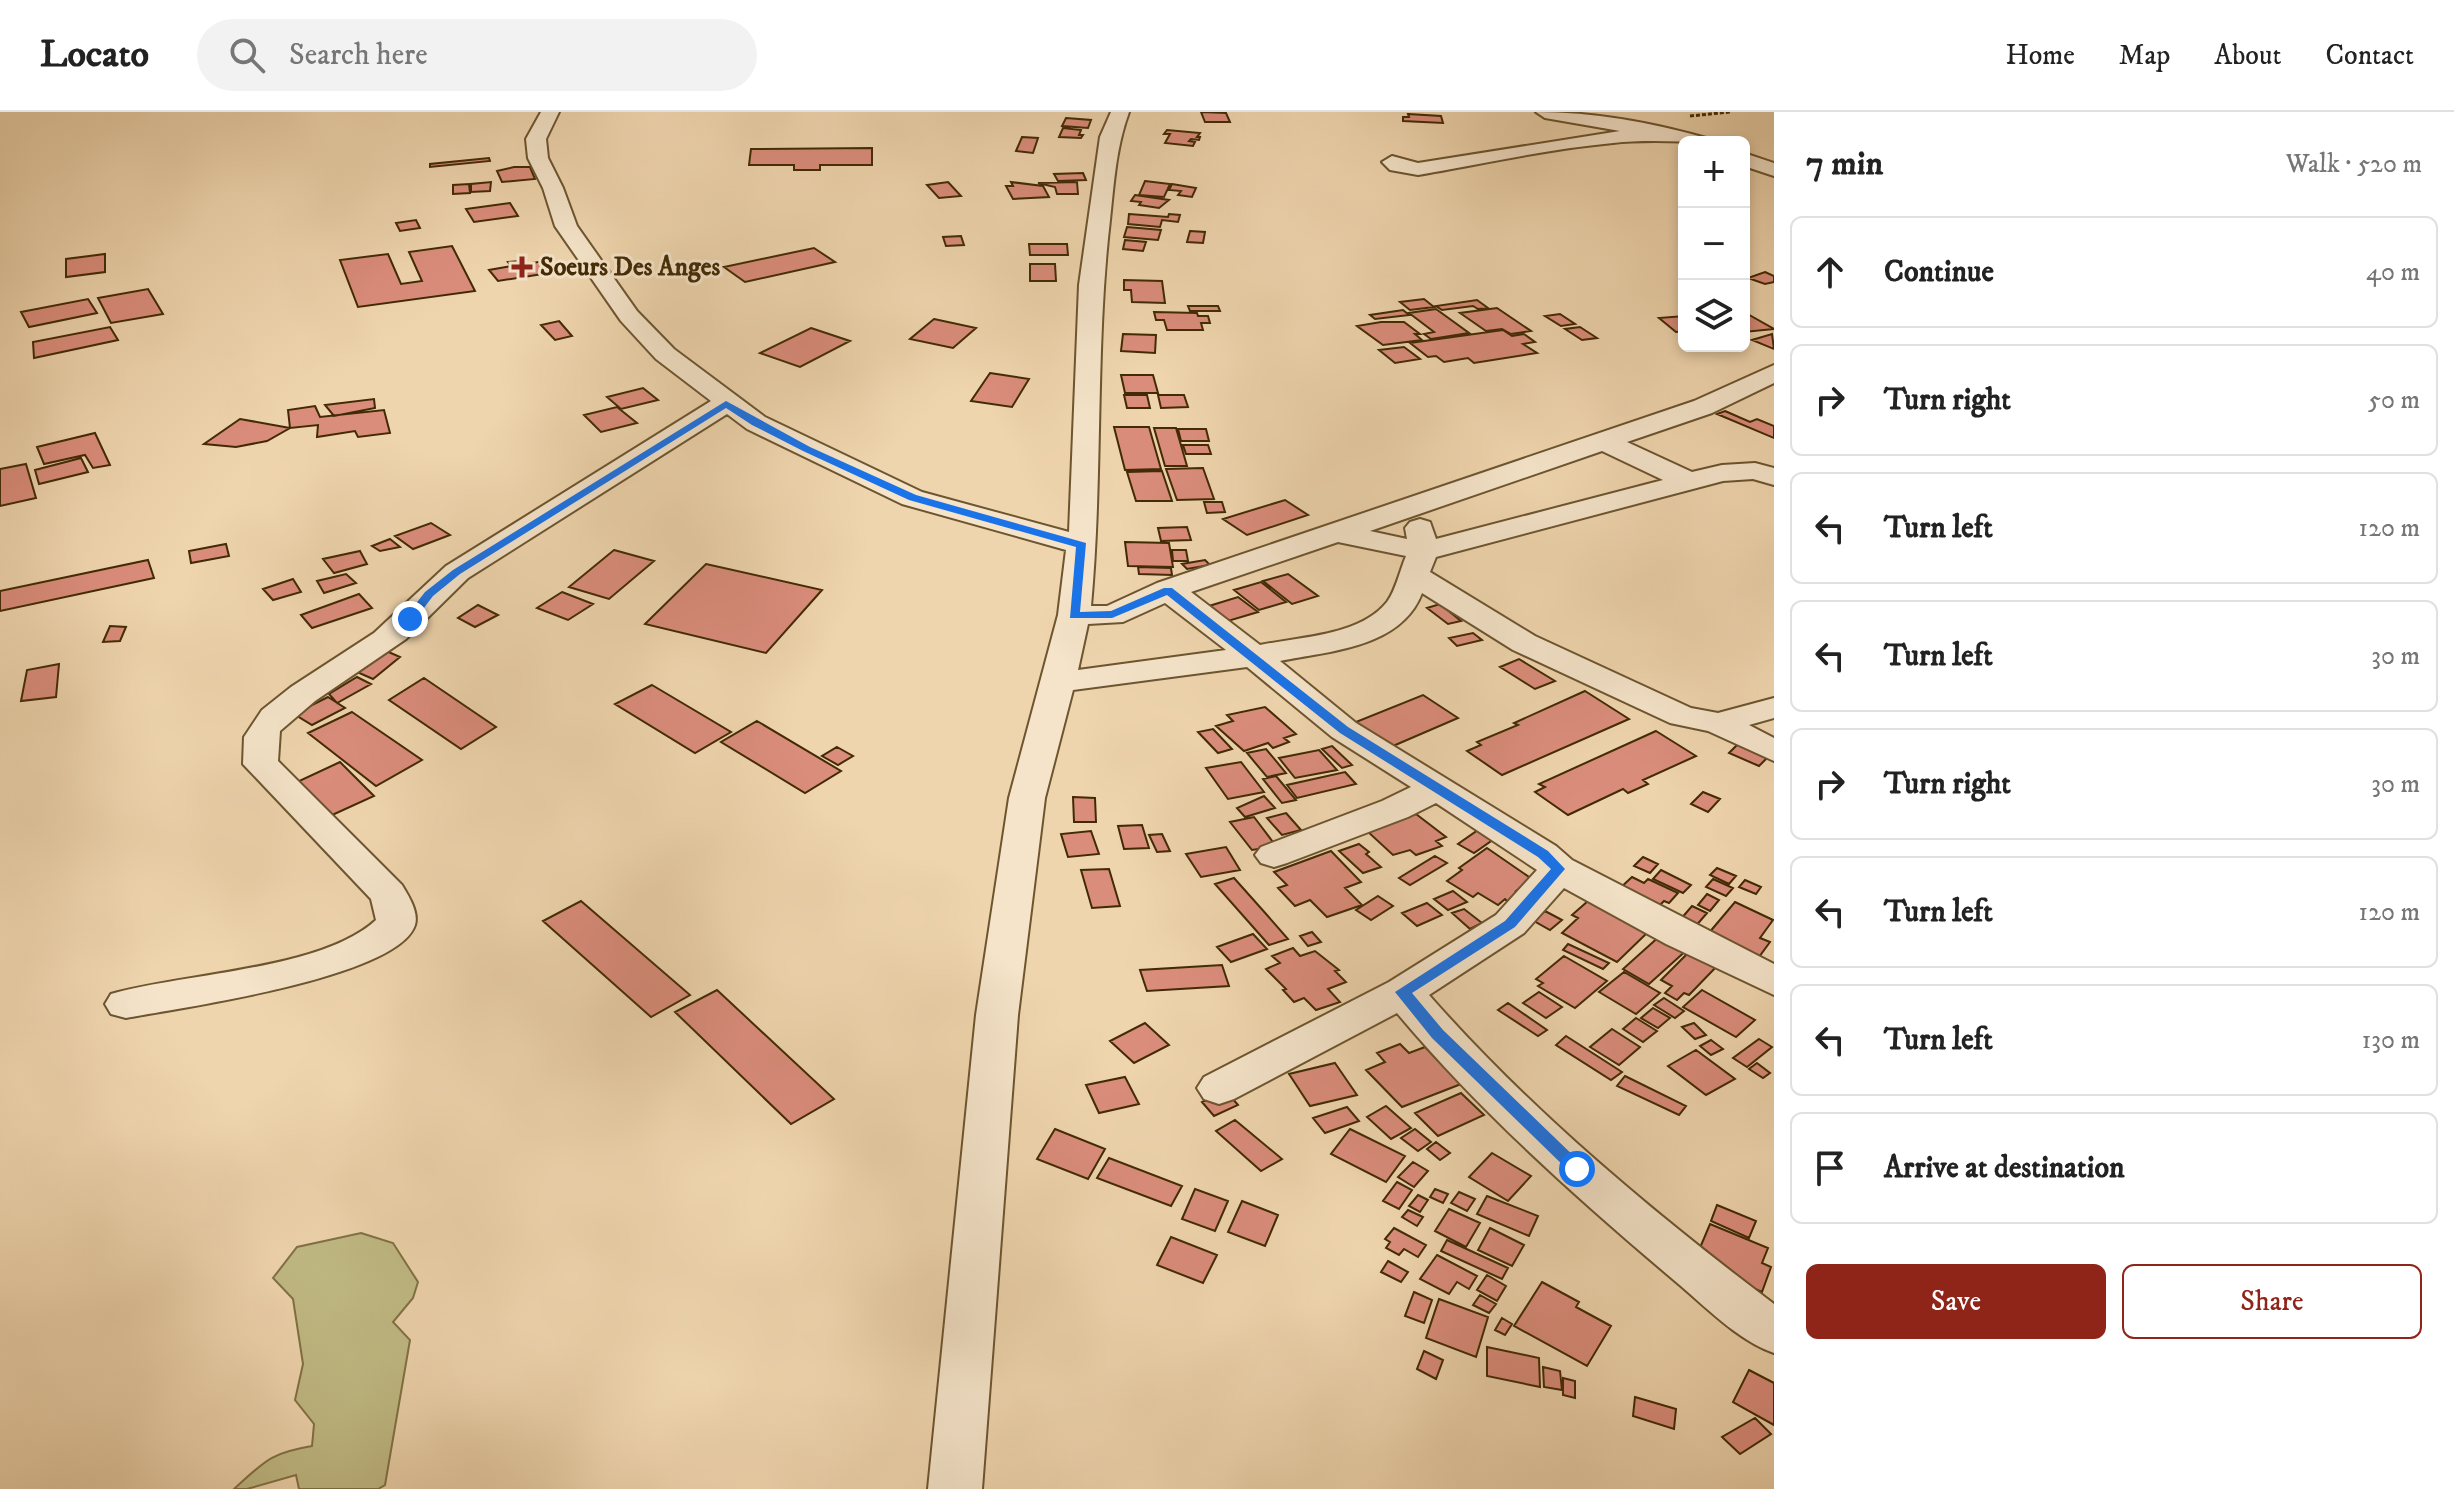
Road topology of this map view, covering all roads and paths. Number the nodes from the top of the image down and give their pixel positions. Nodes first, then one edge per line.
1 (550, 112) edge
2 (1120, 112) edge
3 (1545, 112) edge
4 (1671, 134) junction
5 (1678, 136) edge
6 (1750, 161) edge
7 (1392, 162) dead end
8 (1774, 170) edge
9 (1774, 373) edge
10 (726, 403) junction
11 (1605, 442) junction
12 (1768, 468) edge
13 (1690, 482) junction
14 (1416, 503) junction
15 (1334, 532) junction
16 (1082, 545) junction
17 (1418, 563) junction
18 (1168, 590) junction
19 (1074, 615) junction
20 (1254, 656) junction
21 (1059, 682) junction
22 (1774, 708) edge
23 (1718, 723) junction
24 (1774, 751) edge
25 (1435, 789) junction
26 (1274, 855) dead end
27 (1559, 869) junction
28 (1774, 981) edge
29 (1403, 992) junction
30 (126, 1004) dead end
31 (1219, 1088) dead end
32 (1774, 1332) edge
33 (955, 1489) edge

1 - 10 street
2 - 16 street
3 - 4 street
4 - 5 street
4 - 7 street
6 - 8 street
9 - 11 street
10 - 16 street
10 - 30 street
11 - 13 street
11 - 14 street
12 - 13 street
13 - 17 street
14 - 15 street
14 - 17 street
15 - 17 street
15 - 18 street
16 - 19 street
17 - 20 street
17 - 23 street
18 - 19 street
18 - 20 street
19 - 21 street
20 - 21 street
20 - 25 street
21 - 33 street
22 - 23 street
23 - 24 street
25 - 26 street
25 - 27 street
27 - 28 street
27 - 29 street
29 - 31 street
29 - 32 street

